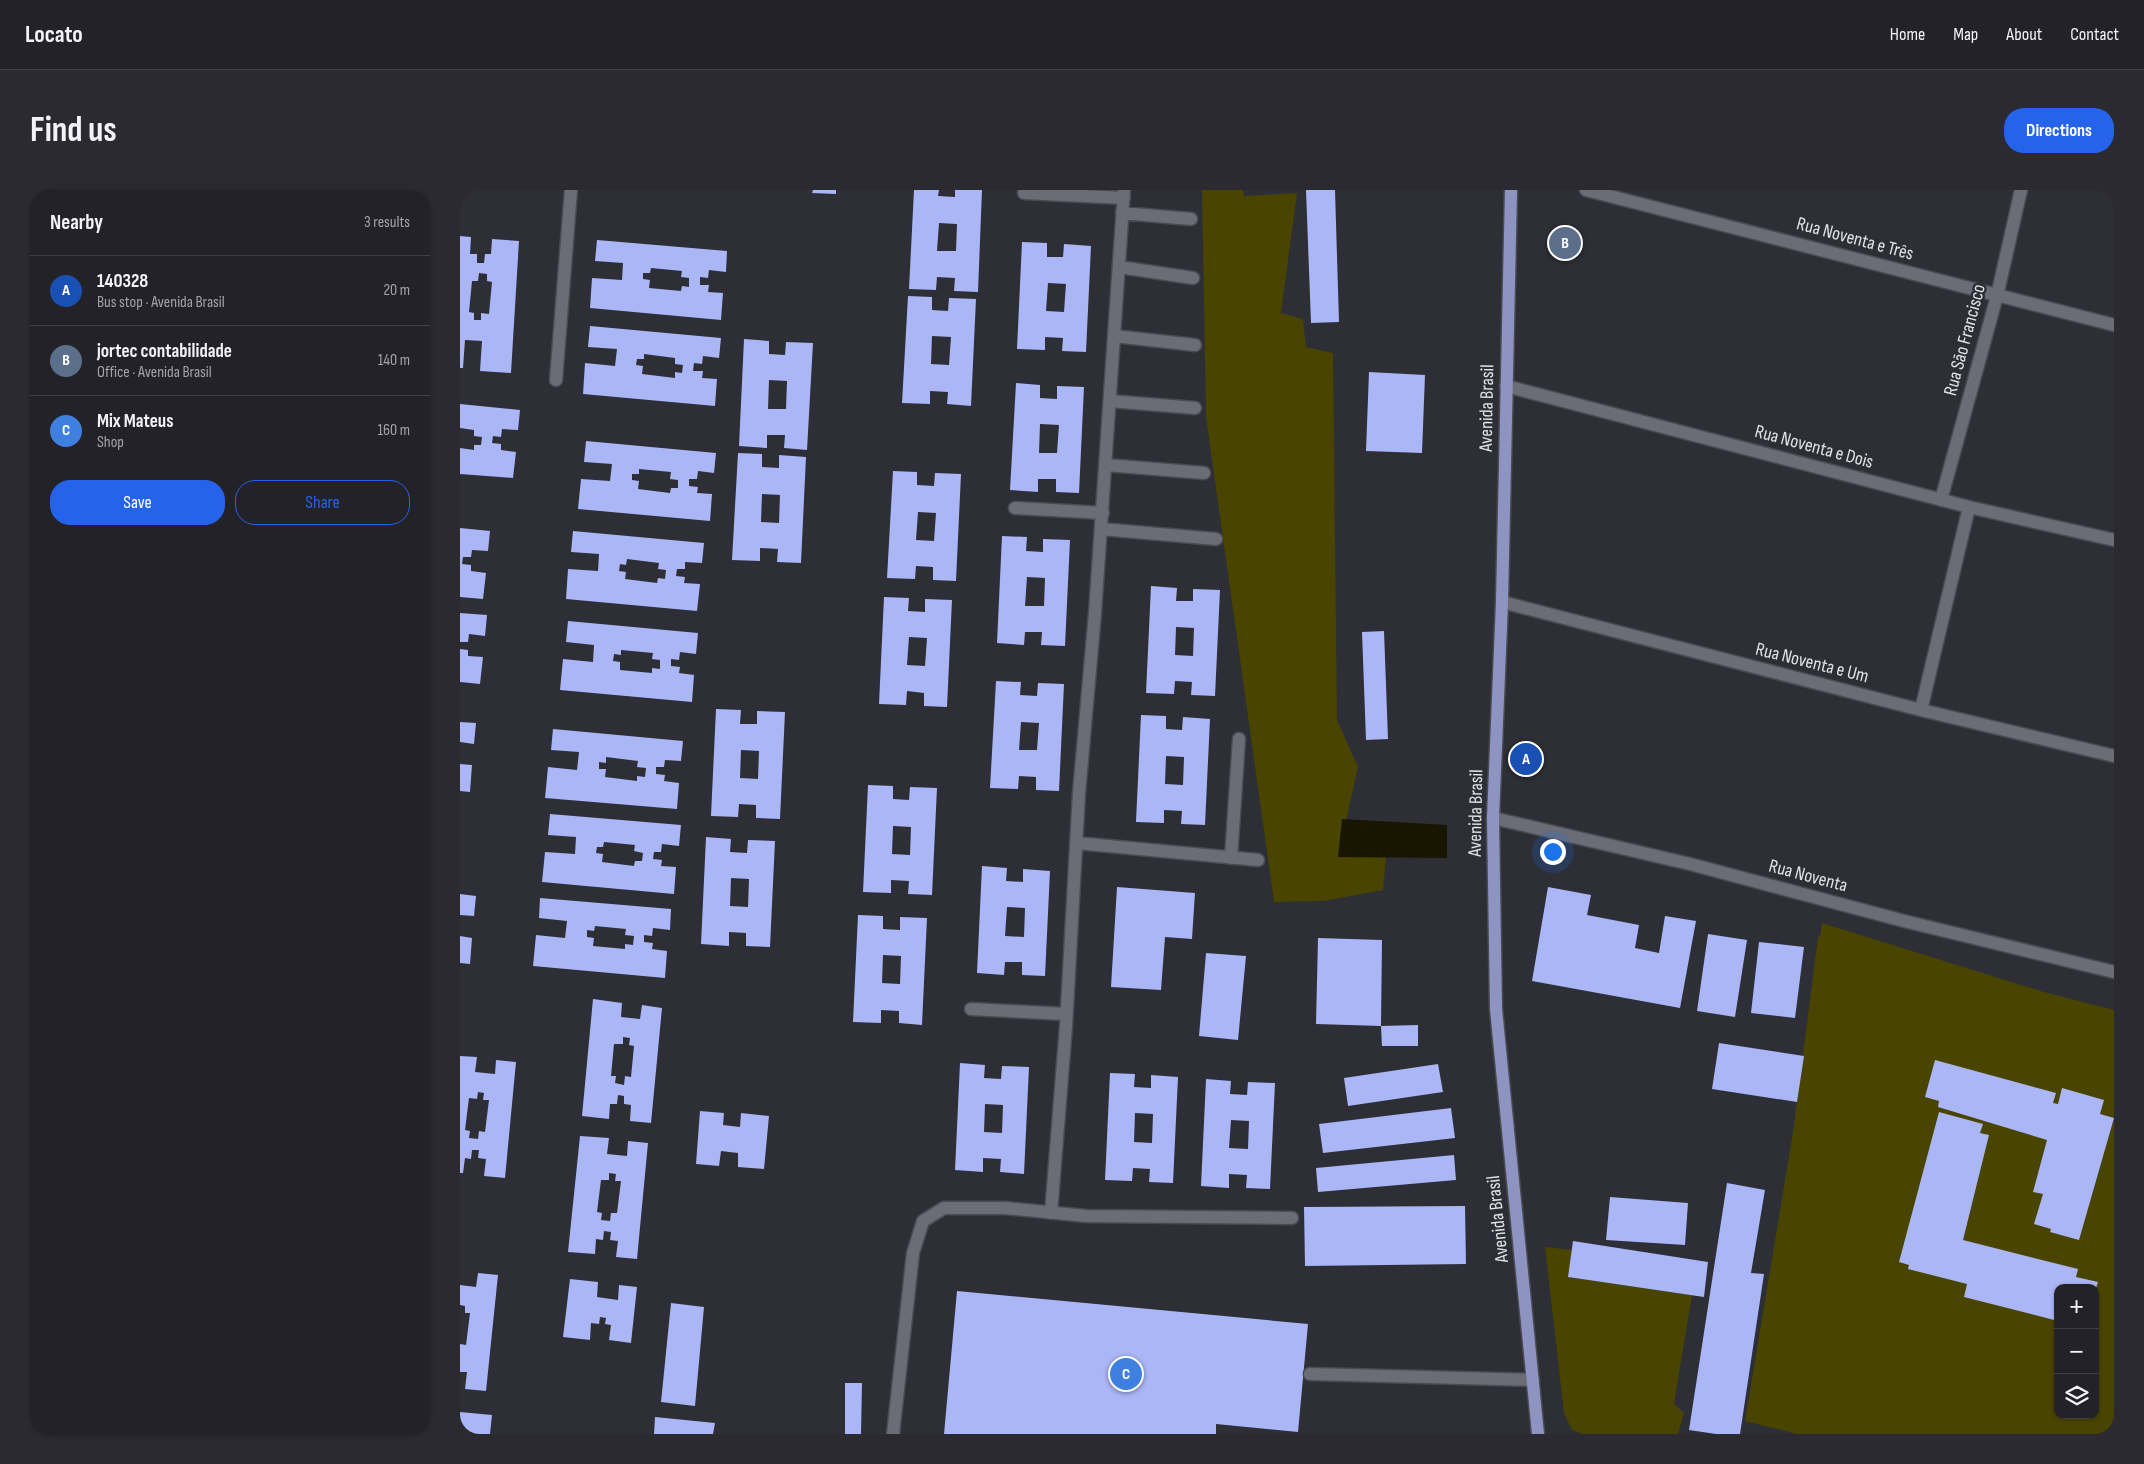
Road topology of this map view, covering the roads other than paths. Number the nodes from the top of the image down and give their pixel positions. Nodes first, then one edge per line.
1 (571, 190) edge
2 (1511, 190) edge
3 (1586, 190) edge
4 (2021, 190) edge
5 (1024, 193) dead end
6 (1124, 194) edge
7 (1122, 212) junction
8 (1192, 220) dead end
9 (1119, 267) junction
10 (1193, 278) dead end
11 (1997, 296) junction
12 (2114, 325) edge
13 (1114, 336) junction
14 (1194, 345) dead end
15 (556, 380) dead end
16 (1506, 386) junction
17 (1110, 401) junction
18 (1195, 408) dead end
19 (1106, 465) junction
20 (1204, 473) dead end
21 (1941, 500) junction
22 (1969, 507) junction
23 (1015, 508) dead end
24 (1102, 513) junction
25 (1101, 529) junction
26 (1216, 539) dead end
27 (2114, 540) edge
28 (1502, 602) junction
29 (1921, 710) junction
30 (1239, 739) dead end
31 (2114, 756) edge
32 (1493, 818) junction
33 (1076, 843) junction
34 (1231, 858) junction
35 (1258, 860) dead end
36 (2114, 972) edge
37 (971, 1009) dead end
38 (1066, 1014) junction
39 (1050, 1213) junction
40 (1292, 1218) dead end
41 (1310, 1374) dead end
42 (1533, 1380) junction
43 (893, 1434) edge
44 (1538, 1434) edge

1 - 15 street
2 - 16 main road, Avenida Brasil
3 - 11 street, Rua Noventa e Três
4 - 11 street, Rua São Francisco
5 - 6 street
6 - 7 street
7 - 8 street
7 - 9 street
9 - 10 street
9 - 13 street
11 - 12 street, Rua Noventa e Três
11 - 21 street, Rua São Francisco
13 - 14 street
13 - 17 street
16 - 21 street, Rua Noventa e Dois
16 - 28 main road, Avenida Brasil
17 - 18 street
17 - 19 street
19 - 20 street
19 - 24 street
21 - 22 street, Rua Noventa e Dois
22 - 27 street, Rua Noventa e Dois
22 - 29 street
23 - 24 street
24 - 25 street
25 - 26 street
25 - 33 street
28 - 29 street, Rua Noventa e Um
28 - 32 main road, Avenida Brasil
29 - 31 street, Rua Noventa e Um
30 - 34 street
32 - 36 street, Rua Noventa
32 - 42 main road, Avenida Brasil
33 - 34 street
33 - 38 street
34 - 35 street
37 - 38 street
38 - 39 street
39 - 40 street
39 - 43 street
41 - 42 street
42 - 44 main road, Avenida Brasil

